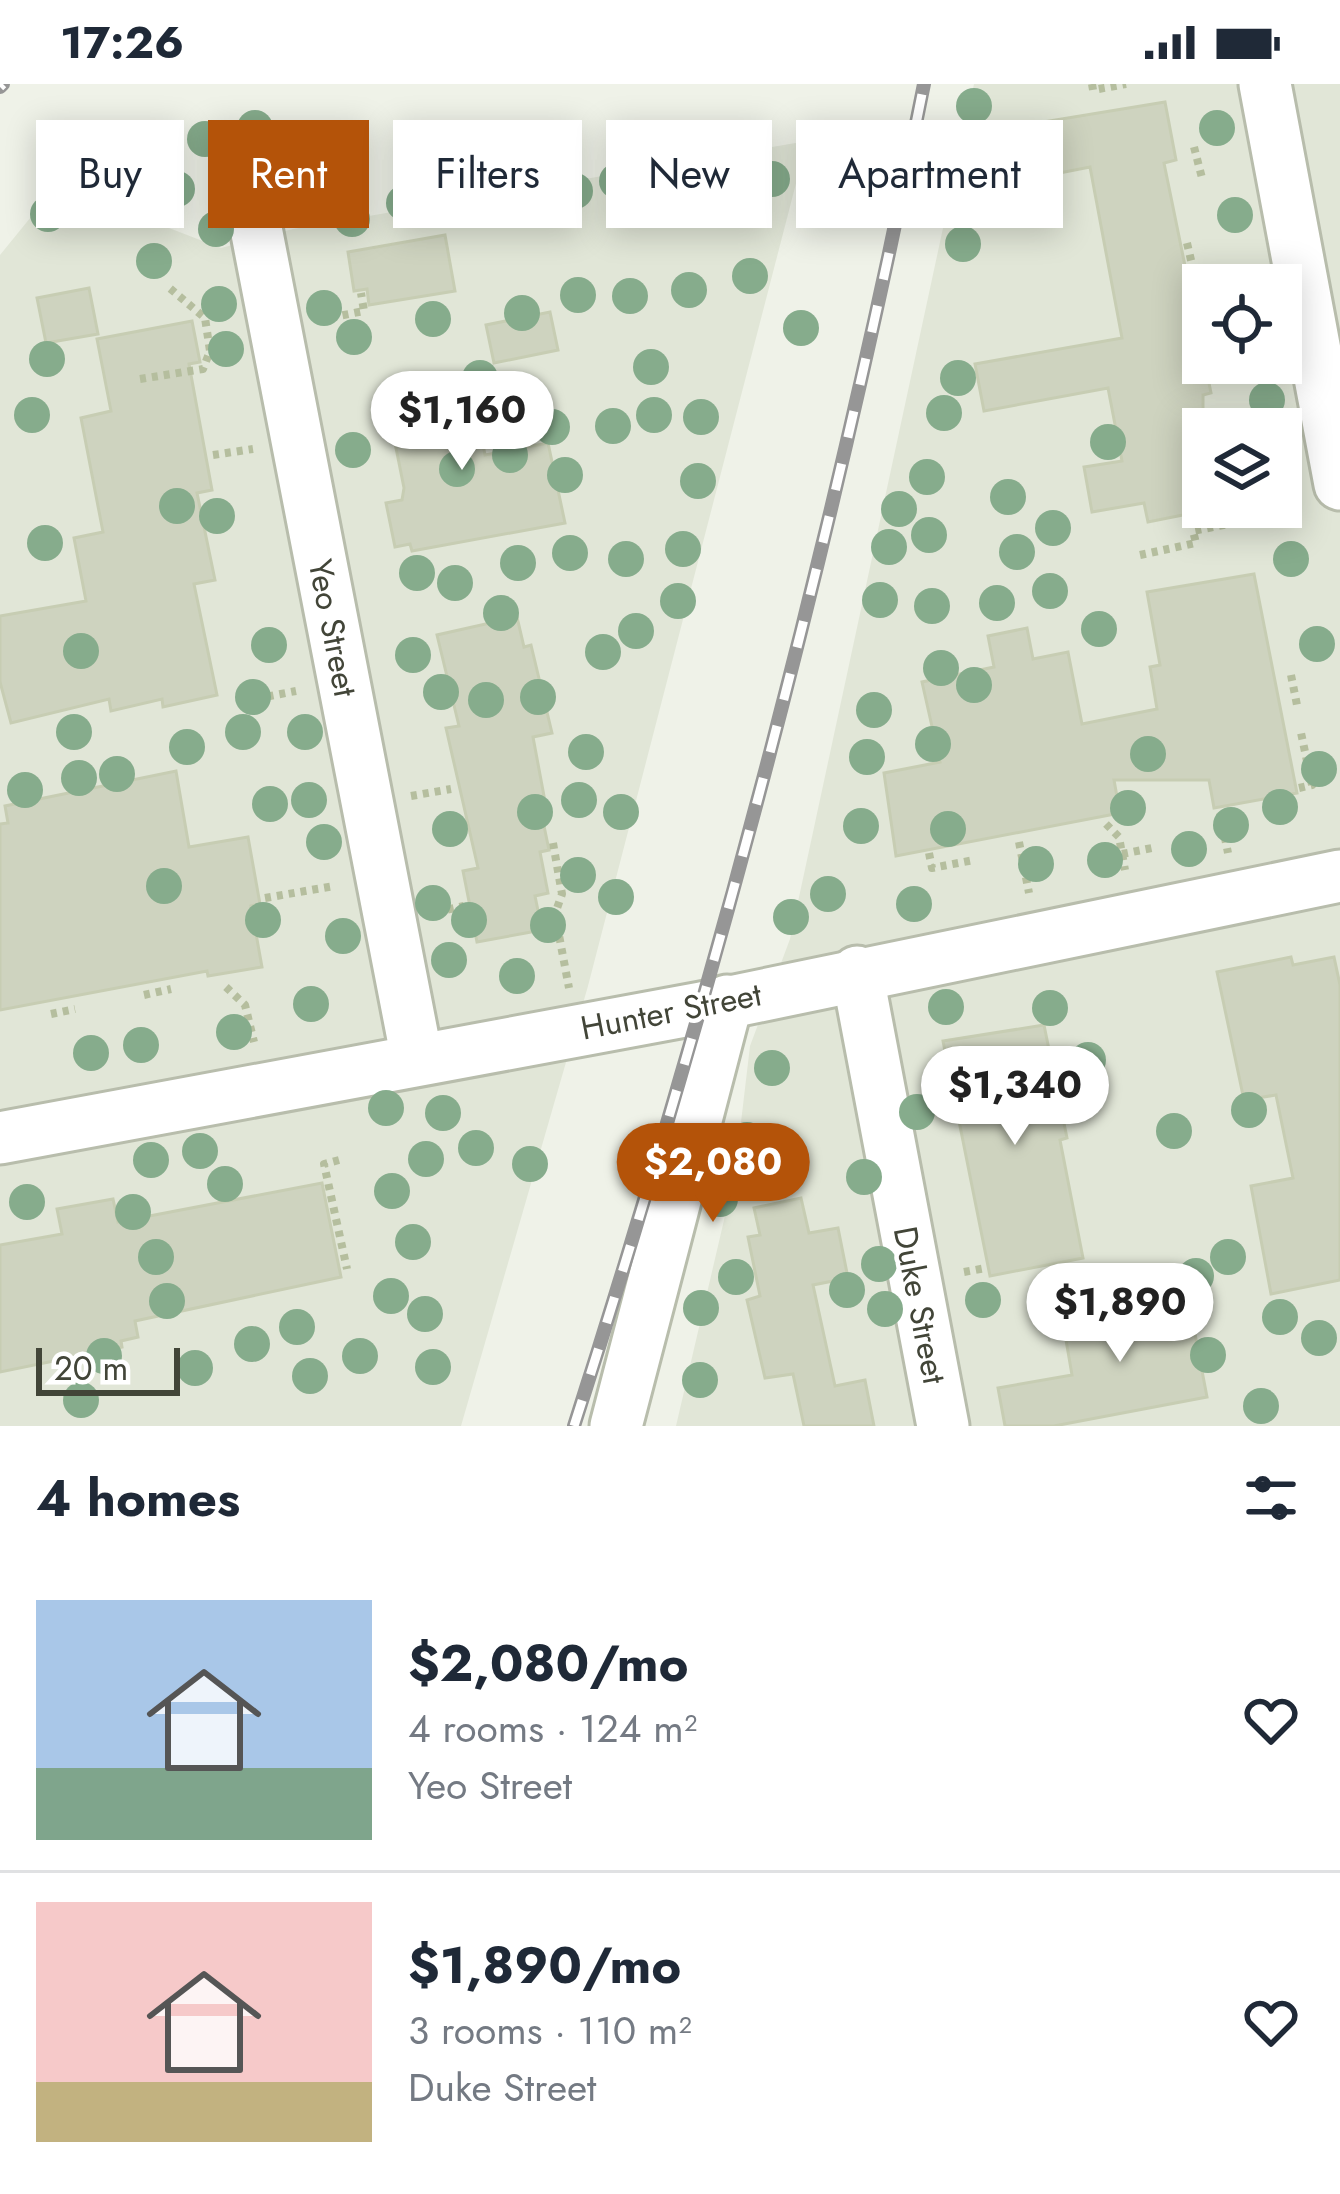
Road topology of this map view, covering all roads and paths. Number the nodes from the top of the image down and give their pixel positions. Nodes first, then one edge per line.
1 (1092, 84) edge
2 (1126, 84) edge
3 (1265, 84) edge
4 (1194, 147) dead end
5 (1202, 178) dead end
6 (256, 228) edge
7 (1187, 243) dead end
8 (1192, 264) edge
9 (166, 285) dead end
10 (361, 293) dead end
11 (310, 322) dead end
12 (140, 380) dead end
13 (265, 447) dead end
14 (213, 455) dead end
15 (1324, 496) edge
16 (1140, 555) dead end
17 (1292, 676) dead end
18 (313, 688) dead end
19 (244, 701) dead end
20 (1298, 710) dead end
21 (1300, 728) dead end
22 (1299, 788) dead end
23 (451, 789) dead end
24 (402, 798) dead end
25 (1220, 813) dead end
26 (1106, 824) dead end
27 (1019, 842) dead end
28 (553, 843) dead end
29 (1152, 848) dead end
30 (929, 853) dead end
31 (1122, 854) junction
32 (974, 860) dead end
33 (1231, 865) dead end
34 (1340, 876) edge
35 (351, 883) dead end
36 (1128, 885) dead end
37 (265, 898) dead end
38 (1030, 903) dead end
39 (464, 906) dead end
40 (426, 915) dead end
41 (856, 972) junction
42 (226, 987) dead end
43 (171, 989) dead end
44 (571, 994) dead end
45 (144, 995) dead end
46 (727, 1001) junction
47 (75, 1009) dead end
48 (51, 1014) dead end
49 (257, 1055) dead end
50 (417, 1059) junction
51 (0, 1138) edge
52 (339, 1160) dead end
53 (986, 1268) dead end
54 (347, 1269) dead end
55 (962, 1272) dead end
56 (616, 1426) edge
57 (944, 1426) edge

1 - 2 path
3 - 15 street
4 - 5 path
6 - 50 street, Yeo Street
7 - 8 path
9 - 12 path
10 - 11 path
13 - 14 path
15 - 16 path
17 - 20 path
18 - 19 path
21 - 22 path
23 - 24 path
25 - 33 path
26 - 31 path
27 - 38 path
28 - 44 path
29 - 31 path
30 - 32 path
31 - 36 path
34 - 41 street, Hunter Street
35 - 37 path
39 - 40 path
41 - 46 street, Hunter Street
41 - 57 street, Duke Street
42 - 49 path
43 - 45 path
46 - 50 street, Hunter Street
46 - 56 street
47 - 48 path
50 - 51 street, Hunter Street
52 - 54 path
53 - 55 path

